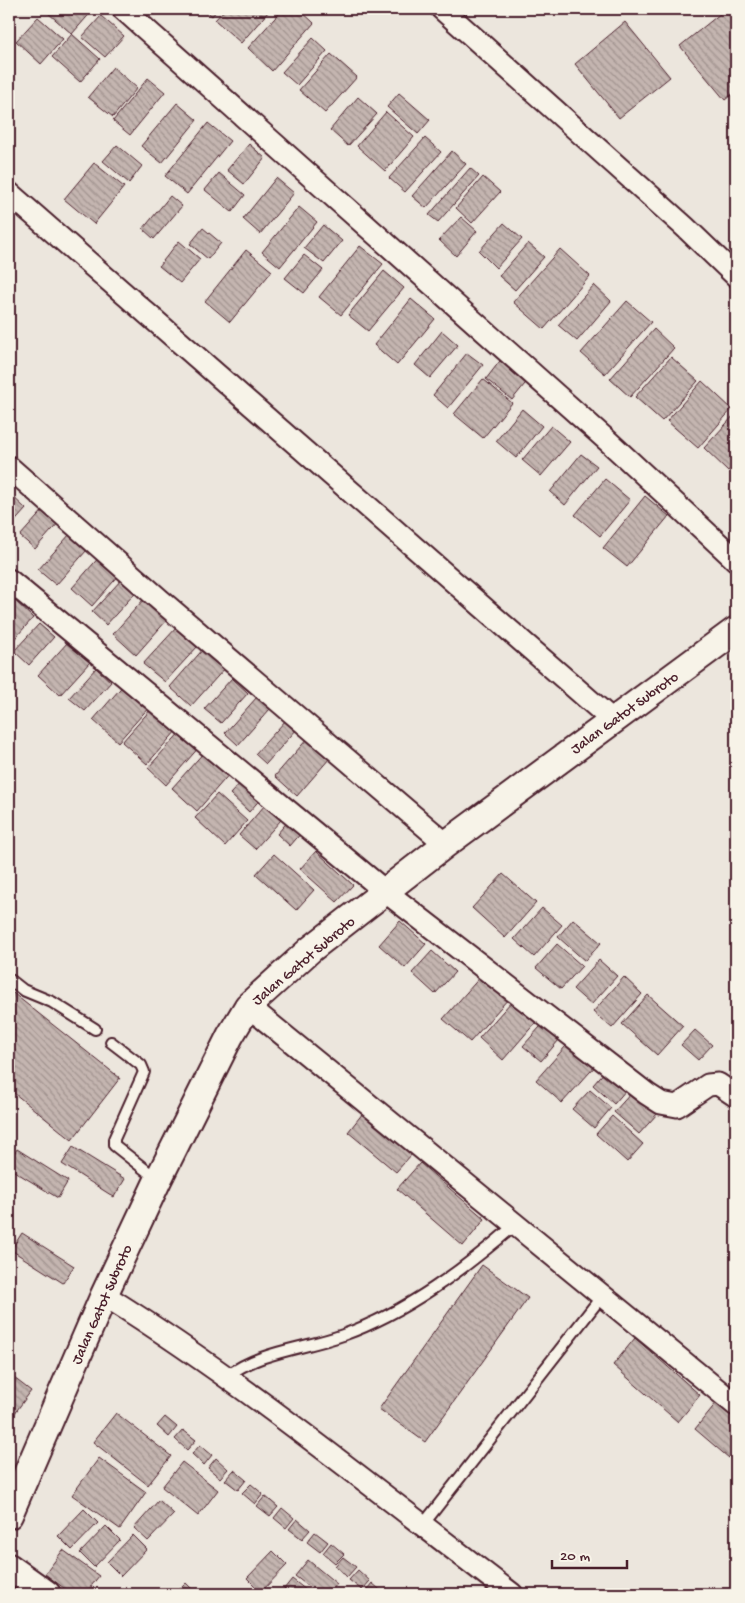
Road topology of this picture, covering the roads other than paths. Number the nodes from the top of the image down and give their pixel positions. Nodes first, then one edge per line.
1 (123, 9) edge
2 (442, 9) edge
3 (9, 193) edge
4 (736, 276) edge
5 (9, 467) edge
6 (736, 560) edge
7 (9, 580) edge
8 (736, 630) edge
9 (612, 720) junction
10 (446, 844) junction
11 (386, 892) junction
12 (9, 979) edge
13 (248, 1006) junction
14 (95, 1029) dead end
15 (111, 1042) dead end
16 (736, 1096) edge
17 (158, 1180) junction
18 (515, 1225) junction
19 (104, 1295) junction
20 (602, 1296) junction
21 (226, 1377) junction
22 (736, 1405) edge
23 (9, 1514) edge
24 (422, 1526) junction
25 (9, 1567) edge
26 (47, 1594) edge
27 (512, 1594) edge

1 - 6 street
2 - 4 street
3 - 9 street
5 - 10 street
7 - 11 street
8 - 9 street, Jalan Gatot Subroto
9 - 10 street, Jalan Gatot Subroto
10 - 11 street, Jalan Gatot Subroto
11 - 13 street, Jalan Gatot Subroto
11 - 16 street
12 - 14 lane
13 - 17 street, Jalan Gatot Subroto
13 - 18 street
15 - 17 lane
17 - 19 street, Jalan Gatot Subroto
18 - 20 street
18 - 21 lane
19 - 21 street
19 - 23 street, Jalan Gatot Subroto
20 - 22 street
20 - 24 lane
21 - 24 street
24 - 27 street
25 - 26 street

